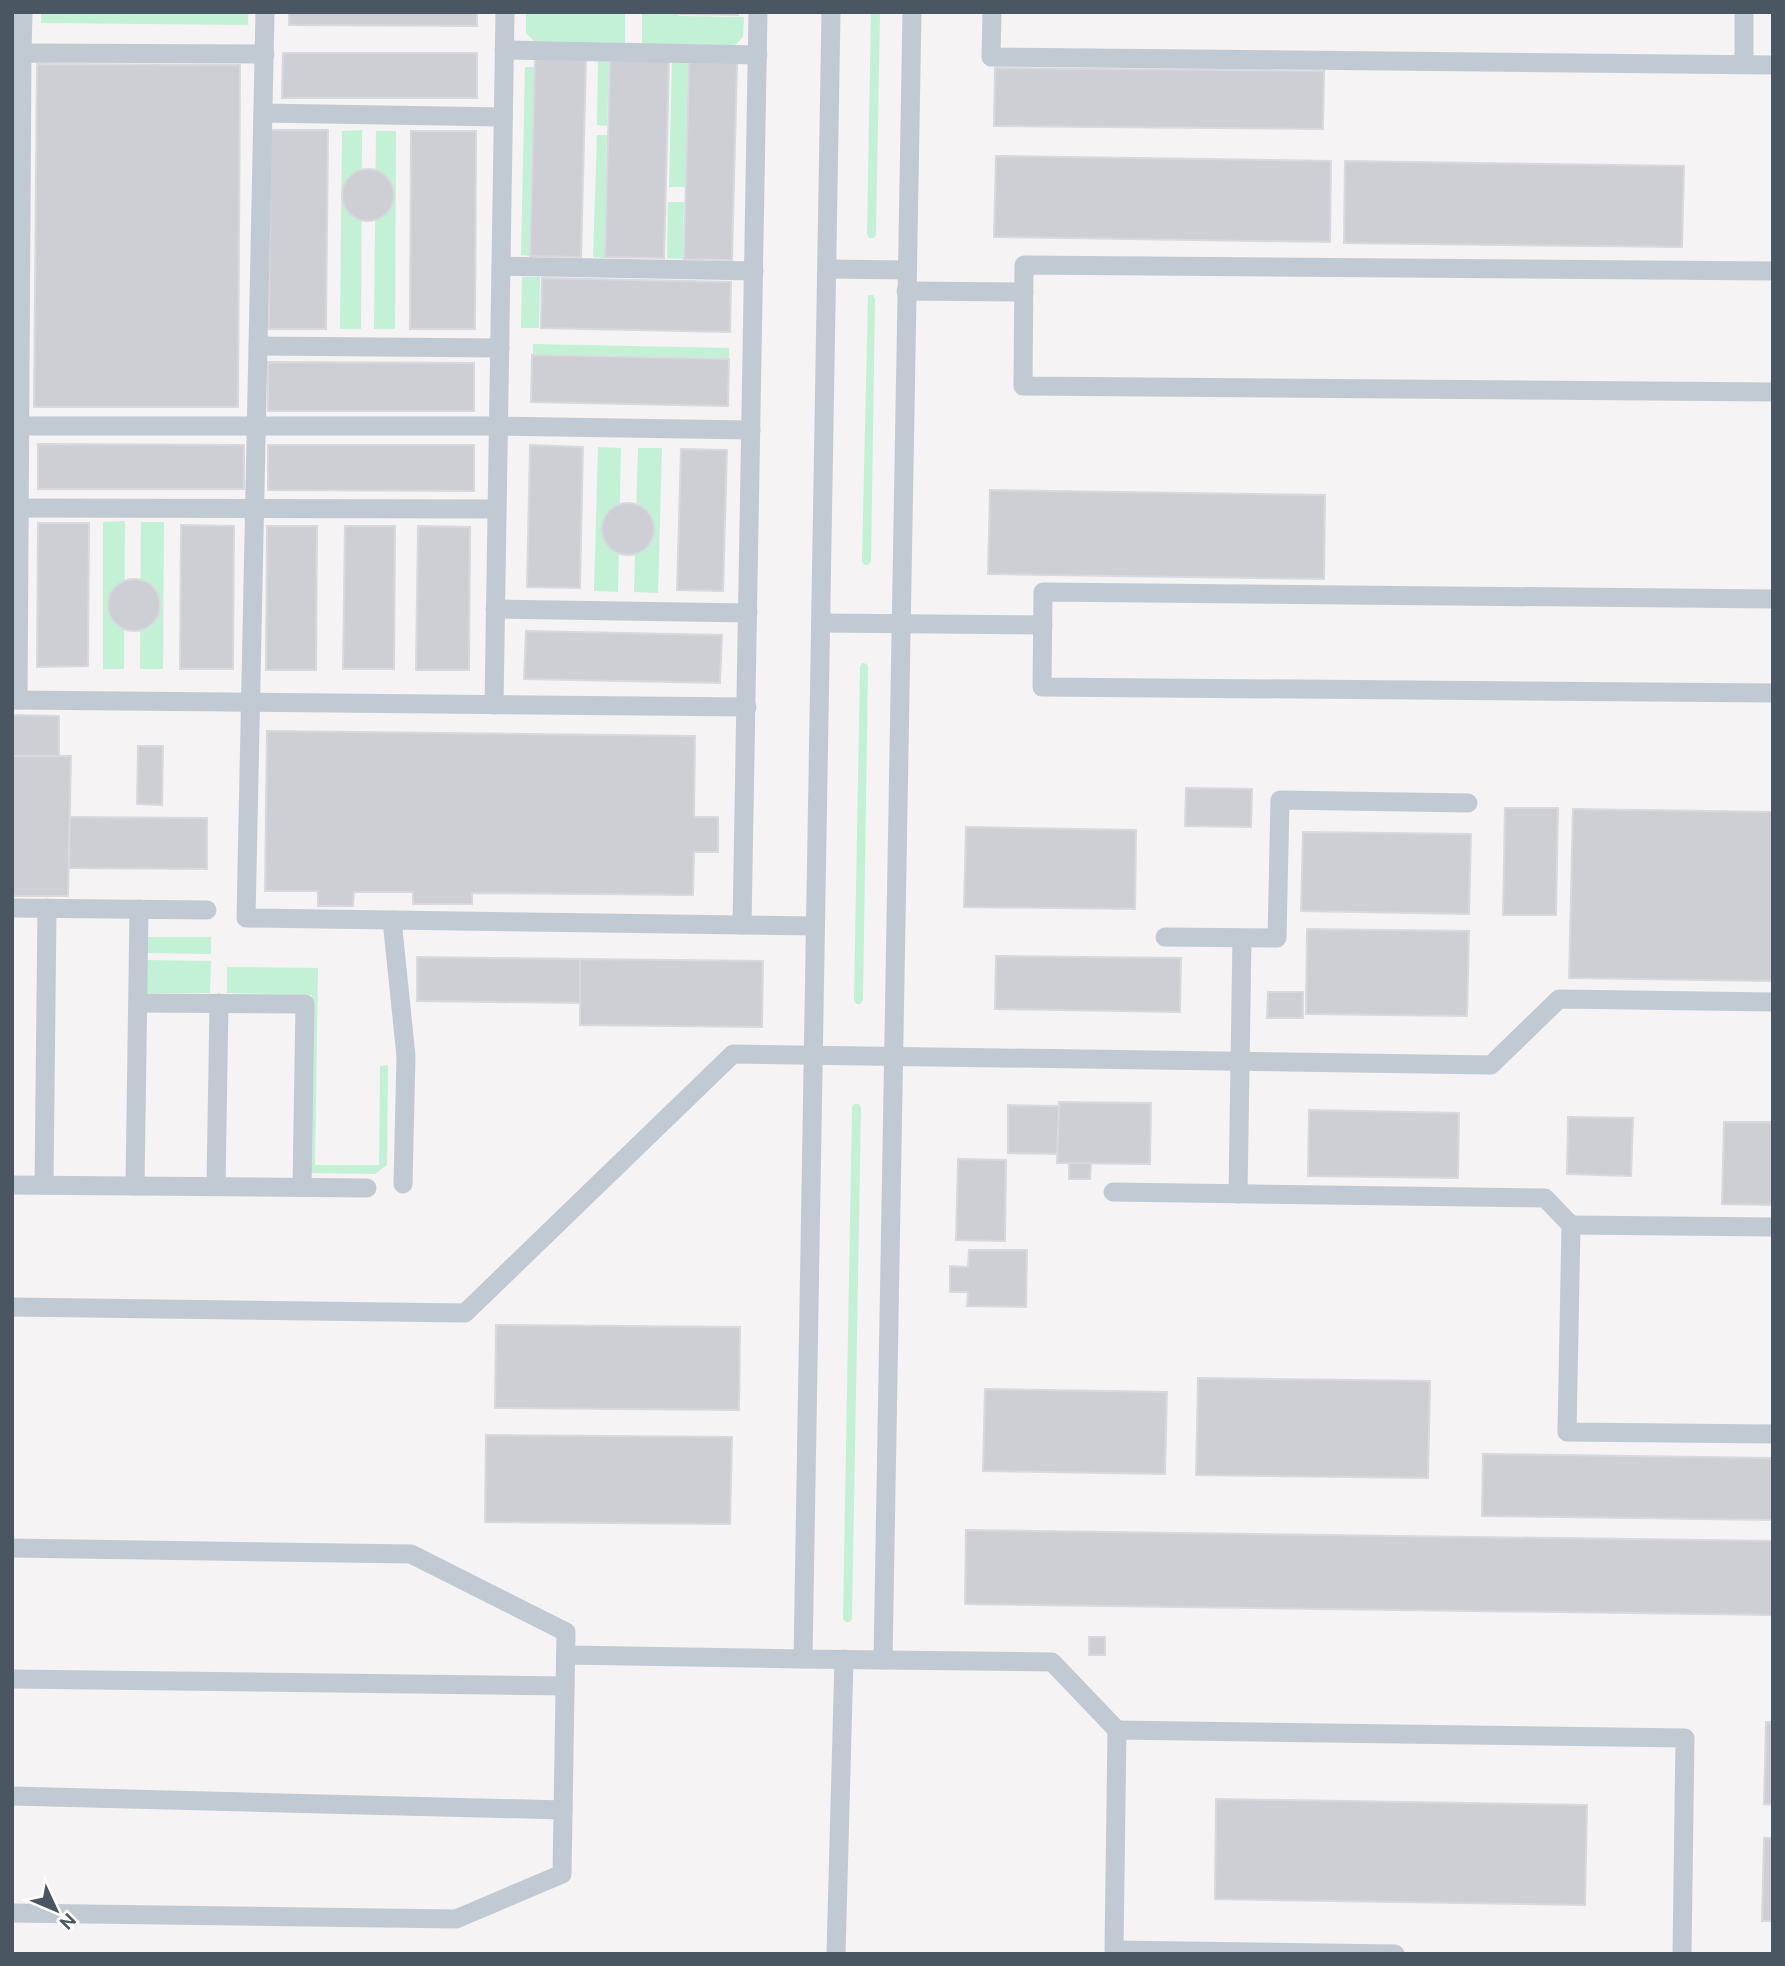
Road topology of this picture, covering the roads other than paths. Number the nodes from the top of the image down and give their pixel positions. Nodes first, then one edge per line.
1 (23, 12) edge
2 (265, 12) edge
3 (505, 12) edge
4 (758, 12) edge
5 (831, 12) edge
6 (912, 12) edge
7 (992, 12) edge
8 (1744, 12) edge
9 (504, 50) junction
10 (22, 53) junction
11 (265, 54) junction
12 (758, 55) junction
13 (1744, 64) junction
14 (1773, 65) edge
15 (263, 113) junction
16 (503, 117) junction
17 (501, 266) junction
18 (827, 270) junction
19 (907, 270) junction
20 (754, 271) junction
21 (1773, 271) edge
22 (906, 290) junction
23 (1024, 292) junction
24 (258, 346) junction
25 (500, 348) junction
26 (1773, 392) edge
27 (20, 426) junction
28 (257, 426) junction
29 (498, 426) junction
30 (751, 430) junction
31 (16, 508) edge
32 (254, 509) junction
33 (497, 509) junction
34 (1773, 599) edge
35 (495, 609) junction
36 (748, 613) junction
37 (821, 623) junction
38 (901, 624) junction
39 (1043, 625) junction
40 (1773, 693) edge
41 (15, 700) edge
42 (251, 702) junction
43 (494, 705) junction
44 (747, 707) junction
45 (1468, 803) dead end
46 (12, 908) edge
47 (47, 908) junction
48 (139, 909) junction
49 (207, 909) dead end
50 (392, 920) junction
51 (742, 925) junction
52 (816, 926) junction
53 (1165, 937) dead end
54 (1242, 937) junction
55 (1773, 1002) edge
56 (138, 1003) junction
57 (219, 1003) junction
58 (813, 1056) junction
59 (894, 1057) junction
60 (1240, 1062) junction
61 (403, 1184) dead end
62 (12, 1185) edge
63 (44, 1185) junction
64 (135, 1186) junction
65 (216, 1186) junction
66 (302, 1187) junction
67 (367, 1188) dead end
68 (1113, 1192) dead end
69 (1238, 1194) junction
70 (1571, 1225) junction
71 (1773, 1227) edge
72 (12, 1307) edge
73 (1773, 1434) edge
74 (12, 1548) edge
75 (566, 1656) junction
76 (803, 1659) junction
77 (844, 1659) junction
78 (883, 1660) junction
79 (12, 1679) edge
80 (565, 1686) junction
81 (1118, 1730) junction
82 (12, 1796) edge
83 (563, 1810) junction
84 (12, 1913) edge
85 (836, 1954) edge
86 (1395, 1954) edge
87 (1682, 1954) edge

1 - 10 lane
2 - 11 lane
3 - 9 lane
4 - 12 lane
5 - 18 lane
6 - 19 lane
7 - 13 lane
8 - 13 lane
9 - 12 lane
9 - 16 lane
10 - 11 lane
10 - 27 lane
11 - 15 lane
12 - 20 lane
13 - 14 lane
15 - 16 lane
15 - 24 lane
16 - 17 lane
17 - 20 lane
17 - 25 lane
18 - 19 lane
18 - 37 lane
19 - 22 lane
20 - 30 lane
21 - 23 lane
22 - 23 lane
22 - 38 lane
23 - 26 lane
24 - 25 lane
24 - 28 lane
25 - 29 lane
27 - 28 lane
27 - 31 lane
28 - 29 lane
28 - 32 lane
29 - 30 lane
29 - 33 lane
30 - 36 lane
31 - 32 lane
31 - 41 lane
32 - 33 lane
32 - 42 lane
33 - 35 lane
34 - 39 lane
35 - 36 lane
35 - 43 lane
36 - 44 lane
37 - 38 lane
37 - 52 lane
38 - 39 lane
38 - 59 lane
39 - 40 lane
41 - 42 lane
42 - 43 lane
42 - 50 lane
43 - 44 lane
44 - 51 lane
45 - 54 lane
46 - 47 lane
47 - 48 lane
47 - 63 lane
48 - 49 lane
48 - 56 lane
50 - 51 lane
50 - 61 lane
51 - 52 lane
52 - 58 lane
53 - 54 lane
54 - 60 lane
55 - 60 lane
56 - 57 lane
56 - 64 lane
57 - 65 lane
57 - 66 lane
58 - 59 lane
58 - 72 lane
58 - 76 lane
59 - 60 lane
59 - 78 lane
60 - 69 lane
62 - 63 lane
63 - 64 lane
64 - 65 lane
65 - 66 lane
66 - 67 lane
68 - 69 lane
69 - 70 lane
70 - 71 lane
70 - 73 lane
74 - 75 lane
75 - 76 lane
75 - 80 lane
76 - 77 lane
77 - 78 lane
77 - 85 lane
78 - 81 lane
79 - 80 lane
80 - 83 lane
81 - 86 lane
81 - 87 lane
82 - 83 lane
83 - 84 lane

